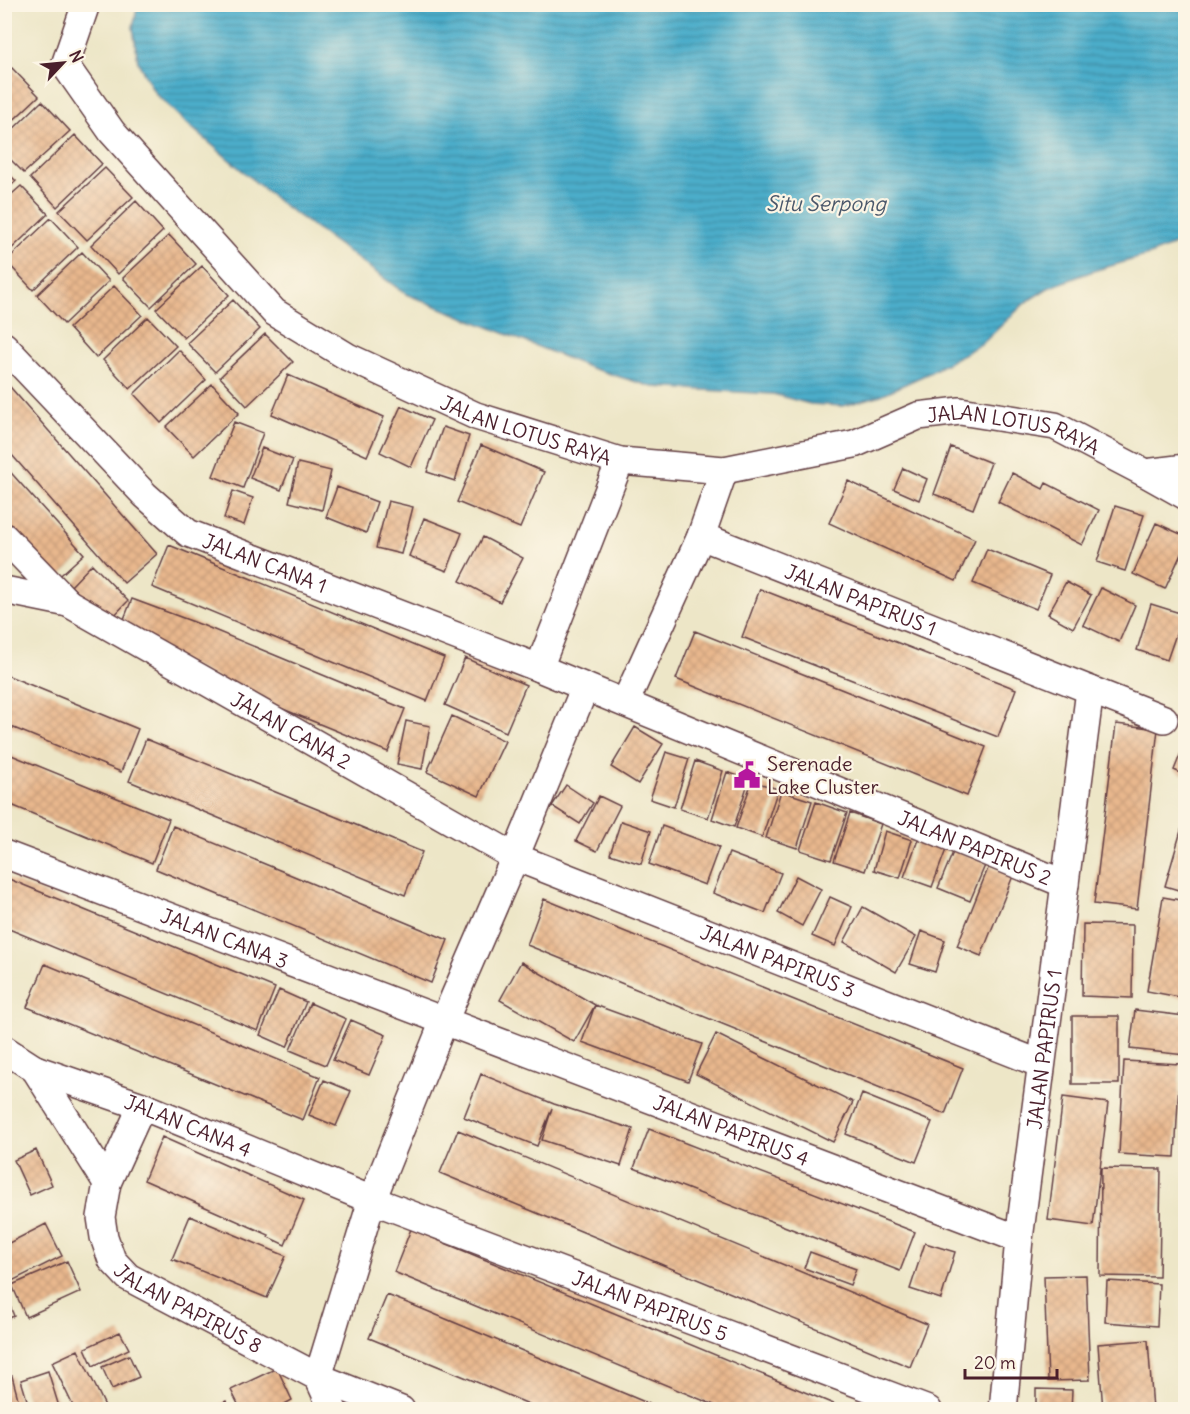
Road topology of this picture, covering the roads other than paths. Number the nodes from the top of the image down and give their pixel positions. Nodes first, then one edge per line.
1 (82, 15) edge
2 (4, 346) edge
3 (620, 461) junction
4 (1185, 468) edge
5 (724, 470) junction
6 (1145, 473) junction
7 (1185, 496) edge
8 (700, 536) junction
9 (4, 537) edge
10 (4, 590) edge
11 (68, 603) junction
12 (539, 668) junction
13 (585, 687) junction
14 (1090, 690) junction
15 (625, 703) junction
16 (1164, 719) dead end
17 (4, 854) edge
18 (515, 857) junction
19 (1065, 884) junction
20 (444, 1021) junction
21 (4, 1049) edge
22 (1041, 1064) junction
23 (35, 1069) junction
24 (142, 1106) junction
25 (107, 1183) junction
26 (372, 1200) junction
27 (1018, 1239) junction
28 (318, 1377) junction
29 (333, 1410) edge
30 (400, 1410) edge
31 (928, 1410) edge
32 (1003, 1410) edge

1 - 3 street, JALAN LOTUS RAYA
2 - 12 street, JALAN CANA 1
3 - 5 street, JALAN LOTUS RAYA
3 - 12 street
4 - 6 street
5 - 6 street, JALAN LOTUS RAYA
5 - 8 street
6 - 7 street, JALAN LOTUS RAYA
8 - 14 street, JALAN PAPIRUS 1
8 - 15 street
9 - 11 street, JALAN CANA 2
10 - 11 street, JALAN CANA 2
11 - 18 street, JALAN CANA 2
12 - 13 street, JALAN CANA 1
13 - 15 street, JALAN PAPIRUS 2
13 - 18 street
14 - 16 street, JALAN PAPIRUS 1
14 - 19 street, JALAN PAPIRUS 1
15 - 19 street, JALAN PAPIRUS 2
17 - 20 street, JALAN CANA 3
18 - 20 street
18 - 22 street, JALAN PAPIRUS 3
19 - 22 street, JALAN PAPIRUS 1
20 - 26 street
20 - 27 street, JALAN PAPIRUS 4
21 - 23 street, JALAN CANA 4
22 - 27 street, JALAN PAPIRUS 1
23 - 24 street, JALAN CANA 4
23 - 25 street
24 - 25 street, JALAN PAPIRUS 8
24 - 26 street, JALAN CANA 4
25 - 28 street, JALAN PAPIRUS 8
26 - 28 street
26 - 31 street, JALAN PAPIRUS 5
27 - 32 street, JALAN PAPIRUS 1
28 - 29 street
28 - 30 street, JALAN PAPIRUS 8

